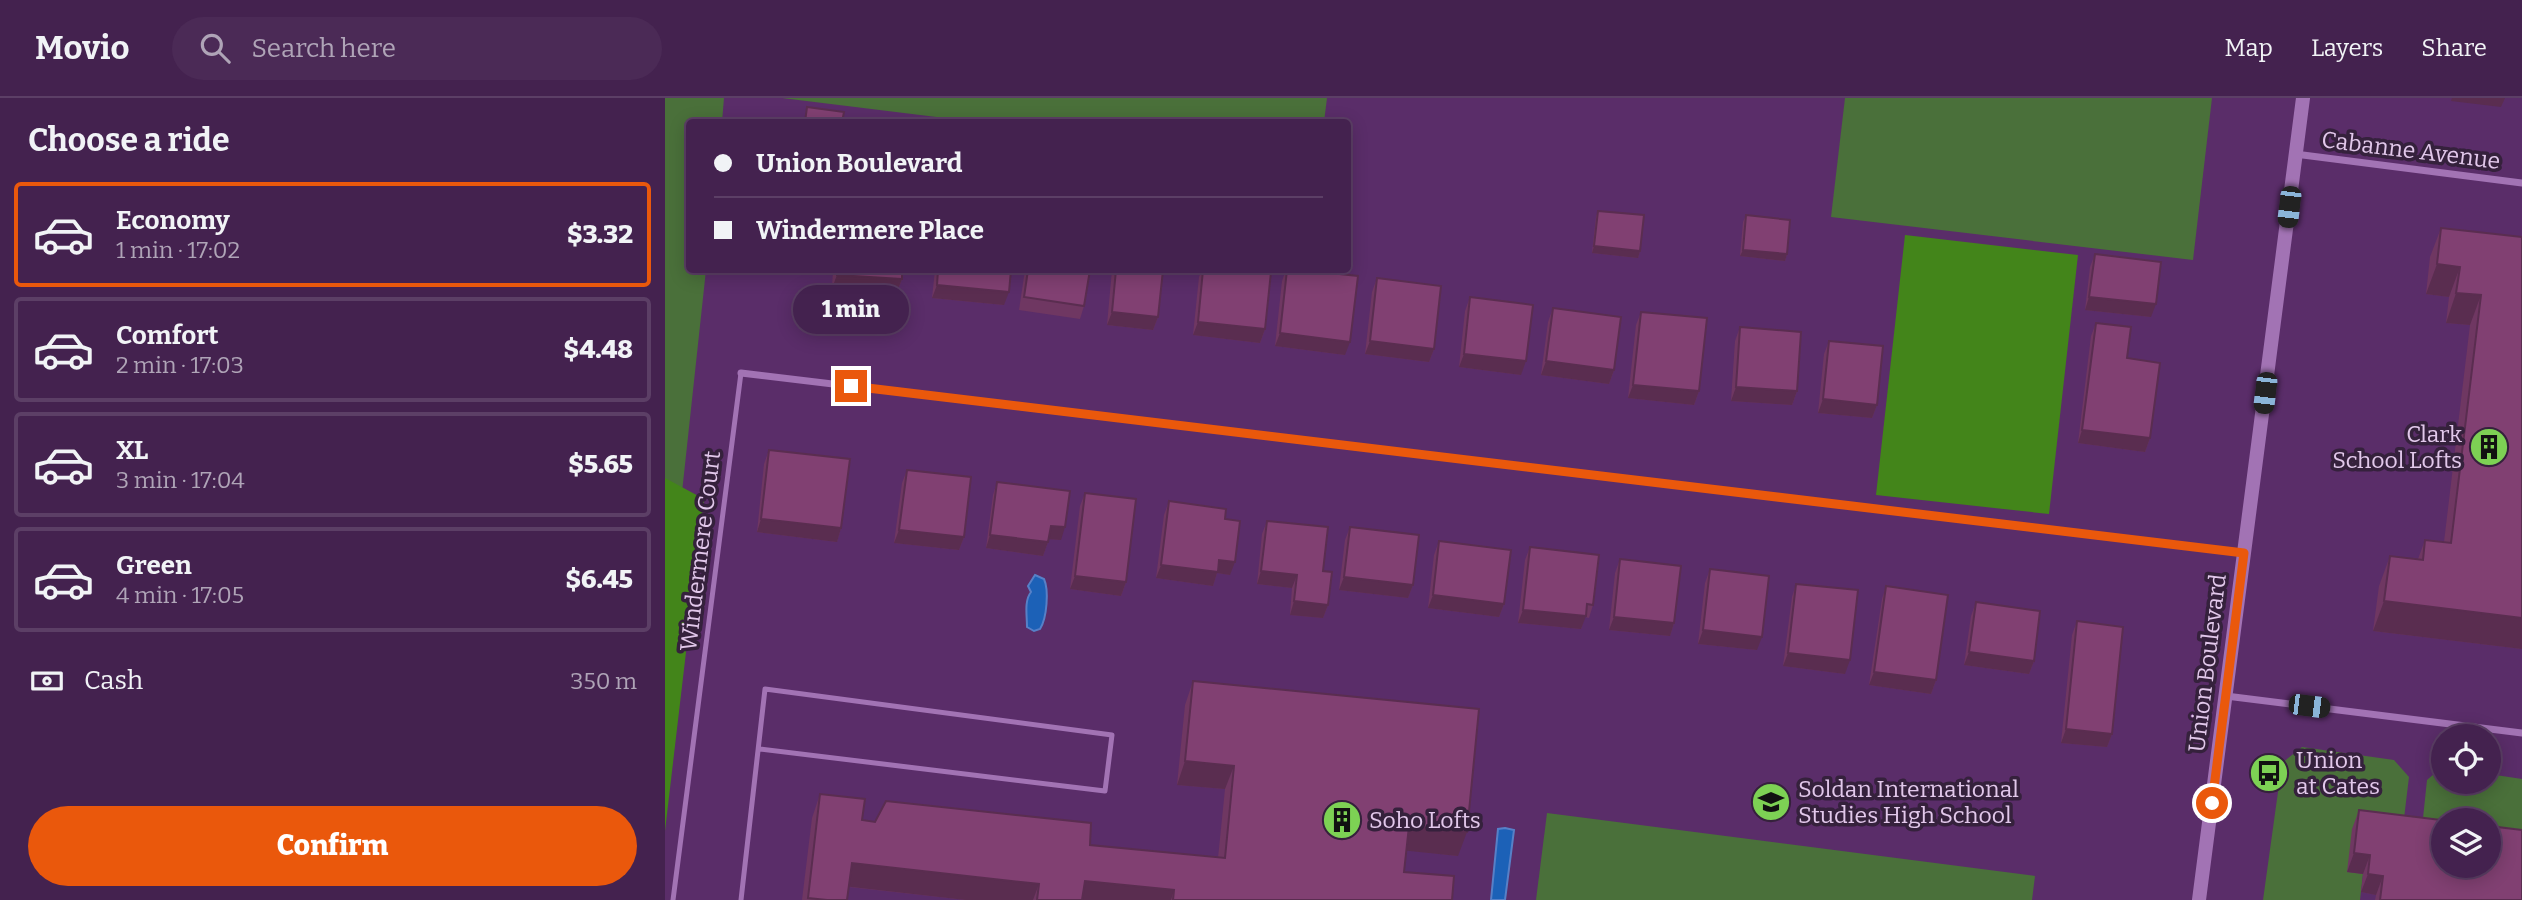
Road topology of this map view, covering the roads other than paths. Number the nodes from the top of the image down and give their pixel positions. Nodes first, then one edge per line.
1 (2303, 98) edge
2 (2295, 154) junction
3 (2522, 183) edge
4 (741, 373) joint
5 (2244, 553) junction
6 (2226, 696) junction
7 (2522, 733) edge
8 (760, 749) junction
9 (673, 900) edge
10 (741, 900) edge
11 (2199, 900) edge

1 - 2 main road, Union Boulevard
2 - 3 street, Cabanne Avenue
2 - 5 main road, Union Boulevard
4 - 5 street
4 - 9 lane, Windermere Court
5 - 6 main road, Union Boulevard
6 - 7 street
6 - 11 main road, Union Boulevard
8 - 8 lane
8 - 10 lane

